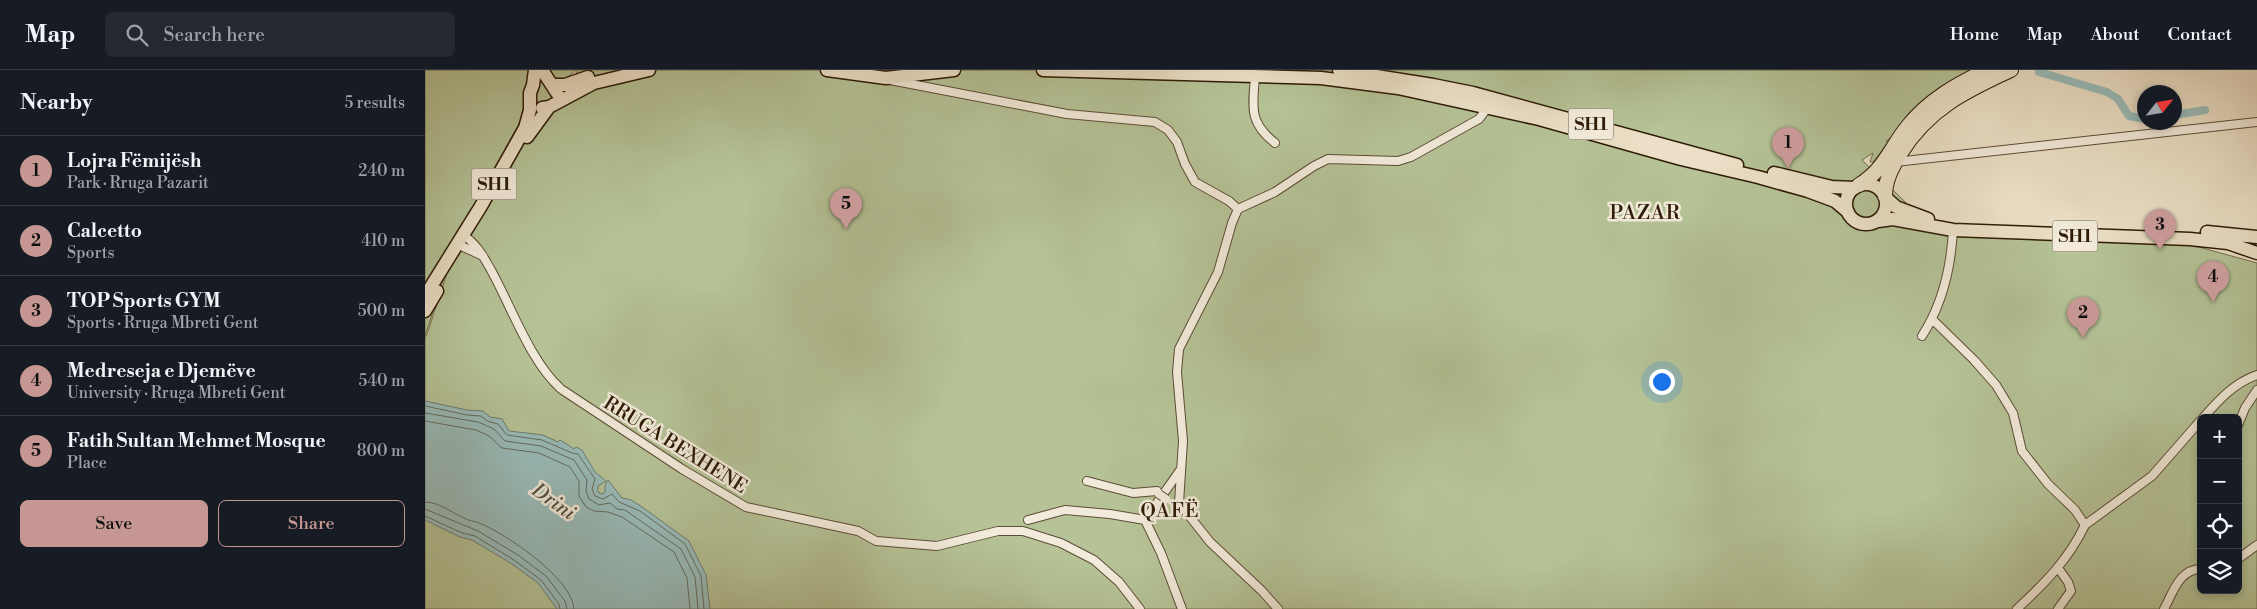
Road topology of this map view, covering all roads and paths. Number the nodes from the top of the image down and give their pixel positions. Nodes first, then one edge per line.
1 (535, 70) edge
2 (542, 70) edge
3 (612, 70) edge
4 (649, 70) edge
5 (827, 70) edge
6 (954, 70) edge
7 (1043, 70) edge
8 (1339, 70) edge
9 (1987, 70) edge
10 (2011, 70) edge
11 (1255, 76) junction
12 (886, 78) junction
13 (552, 84) junction
14 (532, 92) junction
15 (551, 105) junction
16 (1488, 107) junction
17 (2257, 122) edge
18 (1275, 142) dead end
19 (1891, 160) junction
20 (1857, 186) junction
21 (1885, 196) junction
22 (1239, 209) junction
23 (1848, 212) junction
24 (1878, 220) junction
25 (1953, 230) junction
26 (2257, 237) edge
27 (463, 241) junction
28 (2257, 253) edge
29 (425, 296) edge
30 (425, 311) edge
31 (1932, 320) junction
32 (1922, 336) dead end
33 (2257, 375) edge
34 (2257, 390) edge
35 (2207, 414) edge
36 (2242, 415) edge
37 (2197, 425) edge
38 (1181, 469) junction
39 (1087, 481) dead end
40 (1179, 503) junction
41 (1028, 520) dead end
42 (1145, 520) junction
43 (2085, 525) junction
44 (2257, 545) edge
45 (2242, 556) edge
46 (2058, 568) junction
47 (2197, 569) edge
48 (1140, 609) edge
49 (1181, 609) edge
50 (1277, 609) edge
51 (2017, 609) edge
52 (2058, 609) edge
53 (2164, 609) edge

1 - 14 main road
2 - 13 main road
3 - 13 main road
4 - 15 main road, SH1
5 - 12 main road
6 - 12 main road
7 - 11 main road, SH1
8 - 20 main road, SH1
9 - 19 highway
10 - 19 highway
11 - 16 main road, SH1
11 - 18 street
12 - 22 street
13 - 14 main road
13 - 15 main road
14 - 15 main road
14 - 27 main road, SH1
15 - 27 main road, SH1
16 - 22 street
16 - 23 main road, SH1
17 - 19 street
19 - 20 highway
19 - 21 highway
20 - 21 main road, SH1
20 - 23 main road
21 - 24 main road
21 - 26 main road, SH1
22 - 38 street
23 - 24 main road, SH1
24 - 25 main road, SH1
25 - 28 main road, SH1
25 - 31 street
27 - 29 main road, SH1
27 - 30 main road, SH1
27 - 48 street, RRUGA BEXHENE
31 - 32 street
31 - 43 street
33 - 35 street
34 - 36 street
37 - 43 street
38 - 40 street
38 - 42 street
39 - 40 street, bridge
40 - 50 street
41 - 42 street
42 - 49 street
43 - 46 street
44 - 45 street
46 - 51 street
46 - 52 street
47 - 53 street

